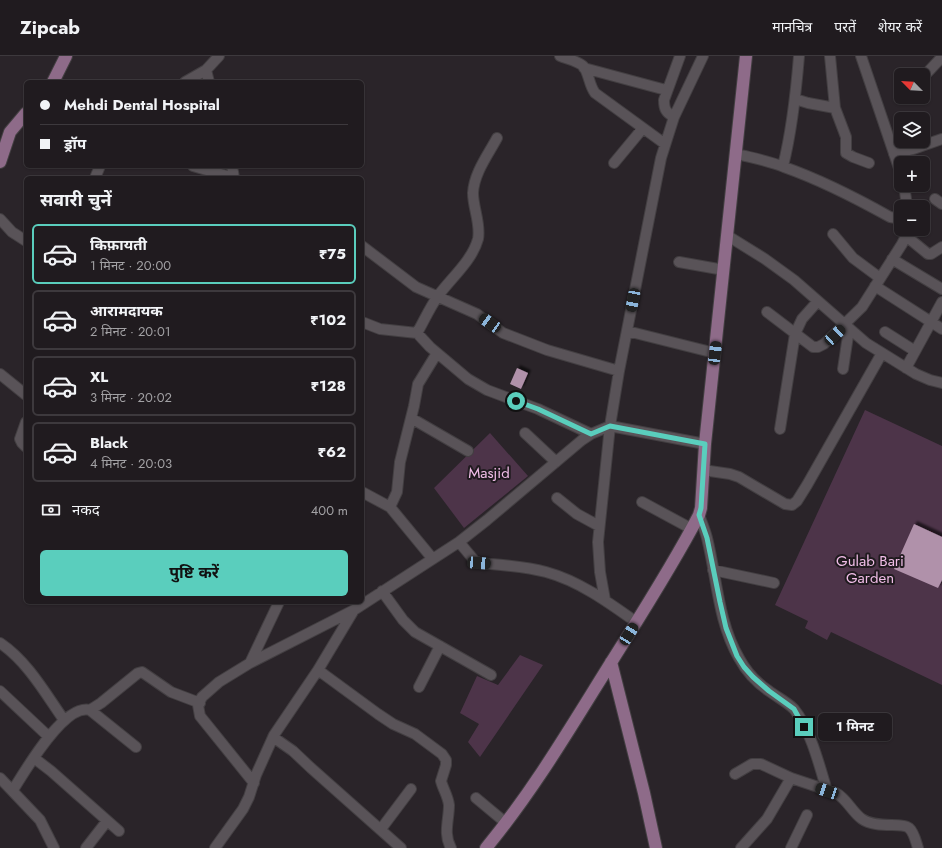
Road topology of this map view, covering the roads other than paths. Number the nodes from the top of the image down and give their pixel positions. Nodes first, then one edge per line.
1 (66, 56) edge
2 (219, 56) edge
3 (560, 56) edge
4 (680, 56) edge
5 (703, 56) edge
6 (746, 56) edge
7 (799, 56) edge
8 (830, 56) edge
9 (861, 56) edge
10 (942, 57) edge
11 (584, 68) junction
12 (206, 70) junction
13 (930, 70) edge
14 (54, 80) edge
15 (188, 80) edge
16 (208, 80) edge
17 (666, 90) junction
18 (795, 99) junction
19 (835, 108) junction
20 (24, 115) edge
21 (674, 116) junction
22 (643, 128) junction
23 (497, 138) dead end
24 (942, 139) edge
25 (665, 144) junction
26 (737, 154) junction
27 (894, 154) joint
28 (0, 162) edge
29 (614, 163) dead end
30 (869, 163) dead end
31 (783, 166) junction
32 (200, 168) edge
33 (227, 176) edge
34 (894, 217) edge
35 (0, 219) edge
36 (833, 234) dead end
37 (728, 236) junction
38 (904, 236) edge
39 (909, 236) edge
40 (24, 240) edge
41 (364, 248) edge
42 (942, 248) edge
43 (892, 259) junction
44 (679, 262) dead end
45 (724, 270) junction
46 (878, 282) junction
47 (942, 289) edge
48 (437, 296) junction
49 (818, 301) junction
50 (942, 302) edge
51 (767, 312) dead end
52 (931, 322) junction
53 (364, 323) edge
54 (847, 327) junction
55 (942, 329) edge
56 (627, 331) junction
57 (885, 332) dead end
58 (417, 333) junction
59 (795, 334) junction
60 (915, 351) junction
61 (437, 353) junction
62 (715, 353) junction
63 (882, 353) junction
64 (906, 368) junction
65 (843, 369) dead end
66 (619, 371) junction
67 (0, 374) edge
68 (942, 383) edge
69 (24, 394) edge
70 (411, 418) junction
71 (610, 426) junction
72 (24, 427) edge
73 (780, 429) dead end
74 (525, 433) dead end
75 (591, 434) junction
76 (705, 444) junction
77 (24, 445) edge
78 (468, 451) dead end
79 (556, 462) junction
80 (703, 470) junction
81 (364, 493) edge
82 (557, 498) dead end
83 (642, 502) dead end
84 (390, 507) junction
85 (699, 515) junction
86 (599, 526) junction
87 (692, 529) junction
88 (459, 542) junction
89 (432, 558) junction
90 (713, 570) junction
91 (774, 583) dead end
92 (382, 591) junction
93 (364, 600) edge
94 (605, 600) junction
95 (279, 604) edge
96 (360, 604) edge
97 (354, 610) junction
98 (636, 622) junction
99 (0, 643) edge
100 (440, 646) junction
101 (611, 662) junction
102 (250, 663) junction
103 (318, 670) junction
104 (491, 675) dead end
105 (419, 687) dead end
106 (0, 691) edge
107 (200, 703) junction
108 (90, 710) junction
109 (64, 720) junction
110 (49, 737) junction
111 (273, 737) junction
112 (136, 747) dead end
113 (34, 758) junction
114 (734, 774) dead end
115 (0, 778) edge
116 (791, 778) junction
117 (254, 783) junction
118 (411, 789) dead end
119 (13, 790) junction
120 (827, 791) junction
121 (476, 798) dead end
122 (807, 814) dead end
123 (107, 821) junction
124 (506, 823) junction
125 (380, 829) junction
126 (119, 831) dead end
127 (51, 846) edge
128 (86, 848) edge
129 (215, 848) edge
130 (401, 848) edge
131 (451, 848) edge
132 (486, 848) edge
133 (656, 848) edge
134 (741, 848) edge
135 (791, 848) edge
136 (918, 848) edge

1 - 14 main road
2 - 12 street
3 - 11 street
4 - 17 street
5 - 21 street
6 - 26 main road
7 - 18 street
8 - 19 street
9 - 27 street
10 - 13 street
11 - 17 street
11 - 22 street
12 - 15 street
12 - 16 street
17 - 21 street
18 - 19 street
18 - 31 street
19 - 30 street
20 - 28 main road
21 - 25 street
22 - 25 street
22 - 29 street
23 - 48 street
24 - 27 street
25 - 56 street
26 - 31 street
26 - 37 main road
31 - 34 street
32 - 33 street
35 - 40 street
36 - 46 street
37 - 45 main road
37 - 49 street
38 - 43 street
39 - 42 street
41 - 48 street
43 - 46 street
43 - 47 street
44 - 45 street
45 - 62 main road
46 - 52 street
46 - 54 street
48 - 58 street
48 - 66 street
49 - 54 street
49 - 59 street
50 - 52 street
51 - 59 street
52 - 55 street
52 - 60 street
53 - 58 street
54 - 59 street
54 - 63 street
54 - 65 street
56 - 62 street
56 - 66 street
57 - 60 street
58 - 61 street
59 - 73 street
60 - 64 street
61 - 70 street
61 - 75 street
62 - 76 main road
63 - 64 street
63 - 80 street
64 - 68 street
66 - 71 street
67 - 69 street
70 - 78 street
70 - 84 street
71 - 75 street
71 - 76 street
71 - 86 street
72 - 77 street
74 - 79 street
75 - 79 street
76 - 80 main road
79 - 88 street
80 - 85 main road
81 - 84 street
82 - 86 street
83 - 87 street
84 - 89 street
85 - 87 main road
85 - 90 street
86 - 94 street
87 - 98 main road
88 - 89 street
88 - 94 street
89 - 92 street
90 - 91 street
90 - 120 street
92 - 93 street
92 - 100 street
94 - 98 street
95 - 102 street
96 - 97 street
97 - 102 street
97 - 103 street
98 - 101 main road
99 - 109 street
100 - 104 street
100 - 105 street
101 - 124 main road
101 - 133 main road
102 - 107 street
103 - 111 street
103 - 131 street
106 - 110 street
107 - 108 street
107 - 117 street
108 - 109 street
108 - 112 street
109 - 110 street
110 - 113 street
111 - 117 street
111 - 125 street
113 - 119 street
113 - 123 street
114 - 116 street
115 - 119 street
116 - 120 street
116 - 134 street
117 - 129 street
118 - 125 street
119 - 127 street
120 - 136 street
121 - 124 street
122 - 135 street
123 - 126 street
123 - 128 street
124 - 132 main road
125 - 130 street

